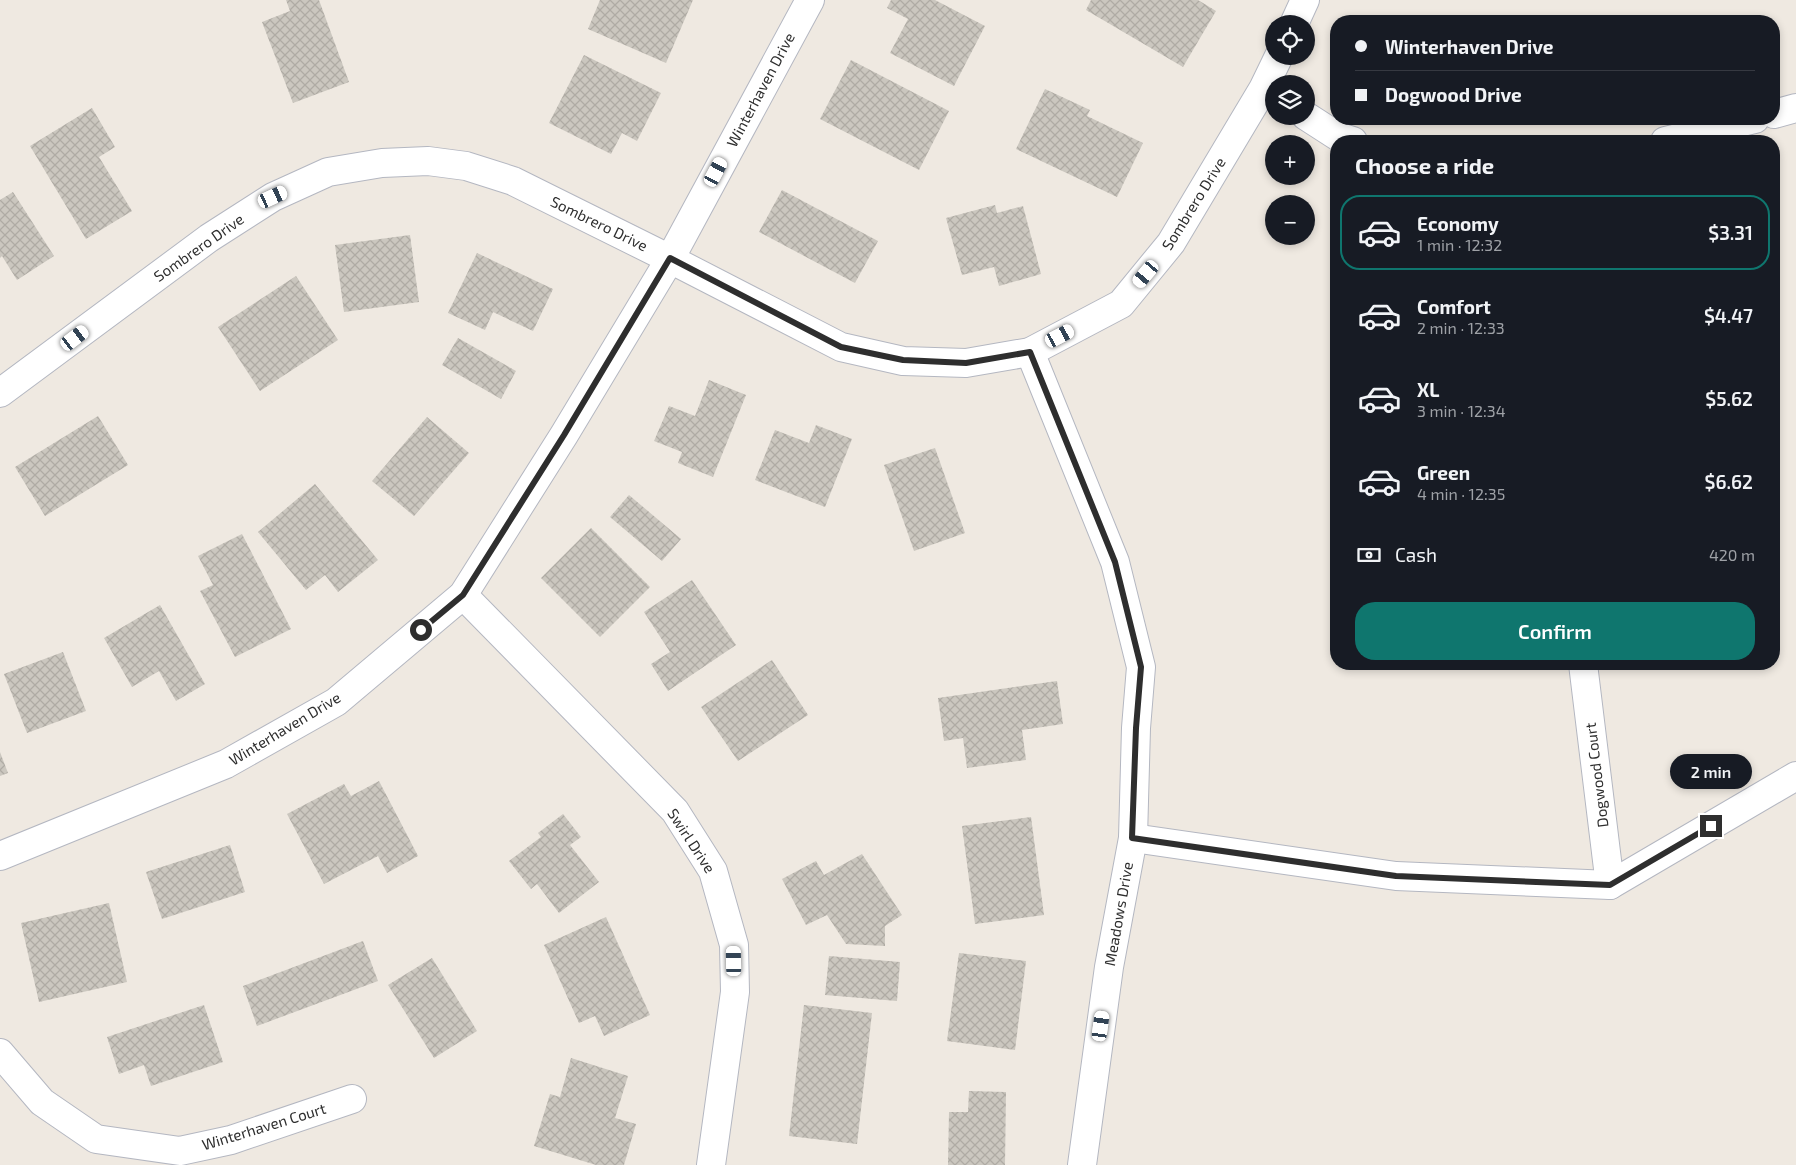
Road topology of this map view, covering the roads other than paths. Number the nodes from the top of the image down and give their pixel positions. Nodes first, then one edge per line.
1 (810, 0) edge
2 (1305, 0) edge
3 (1298, 15) edge
4 (1265, 98) edge
5 (1796, 108) edge
6 (1780, 112) edge
7 (1315, 122) edge
8 (1730, 125) edge
9 (1335, 135) edge
10 (1690, 135) edge
11 (670, 258) junction
12 (1030, 352) junction
13 (0, 393) edge
14 (463, 595) junction
15 (1585, 670) edge
16 (1796, 776) edge
17 (1132, 838) junction
18 (0, 856) edge
19 (1610, 885) junction
20 (0, 1053) edge
21 (352, 1099) dead end
22 (711, 1165) edge
23 (1082, 1165) edge

1 - 11 street, Winterhaven Drive
2 - 3 street
4 - 12 street, Sombrero Drive
5 - 6 street
7 - 9 street
8 - 10 street
11 - 12 street, Sombrero Drive
11 - 13 street, Sombrero Drive
11 - 14 street, Winterhaven Drive
12 - 17 street, Meadows Drive
14 - 18 street, Winterhaven Drive
14 - 22 street, Swirl Drive
15 - 19 street, Dogwood Court
16 - 19 street
17 - 19 street
17 - 23 street, Meadows Drive
20 - 21 street, Winterhaven Court

